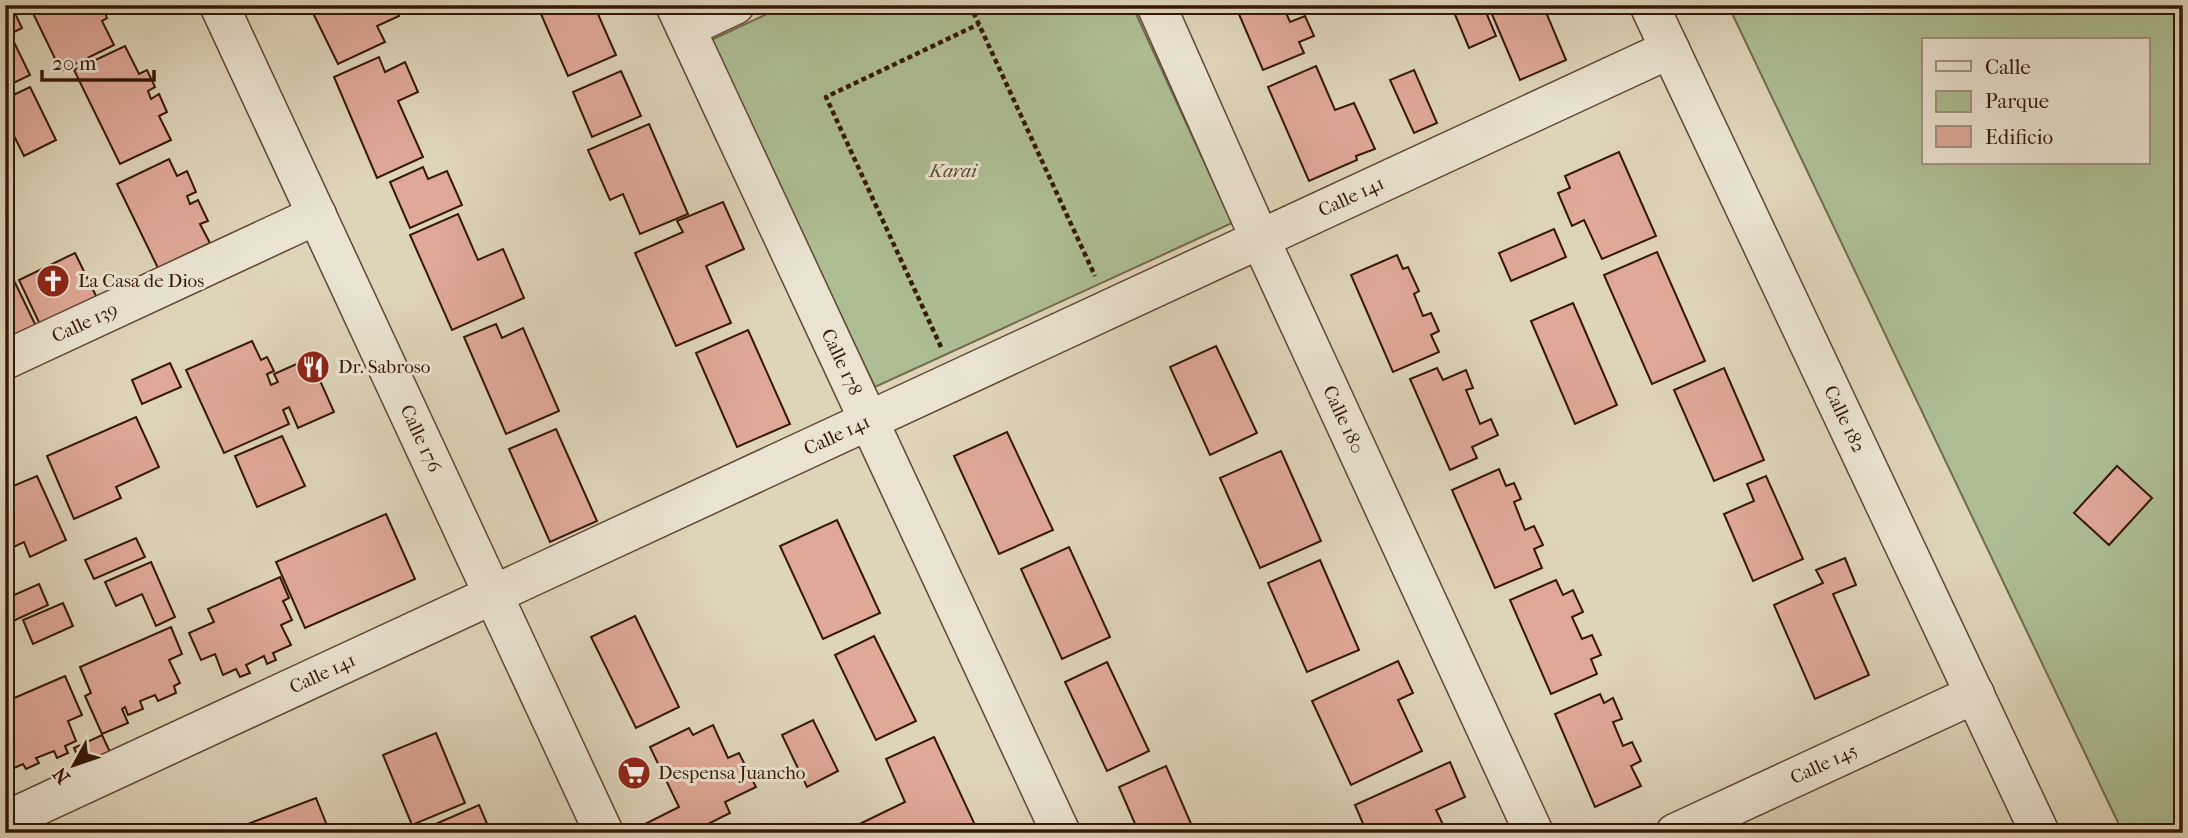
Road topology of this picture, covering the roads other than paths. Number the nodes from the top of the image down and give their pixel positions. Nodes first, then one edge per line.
1 (219, 5) edge
2 (735, 5) edge
3 (1156, 5) edge
4 (1649, 5) edge
5 (680, 17) edge
6 (1670, 49) junction
7 (317, 215) junction
8 (1260, 239) junction
9 (5, 360) edge
10 (867, 421) junction
11 (493, 595) junction
12 (1975, 694) junction
13 (5, 821) edge
14 (604, 833) edge
15 (1061, 833) edge
16 (1534, 833) edge
17 (1675, 833) edge
18 (2040, 833) edge

1 - 7 street, Calle 176
2 - 5 street
3 - 8 street, Calle 180
4 - 6 street, Calle 182
5 - 10 street, Calle 178
6 - 8 street, Calle 141
6 - 12 street, Calle 182
7 - 9 street, Calle 139
7 - 11 street, Calle 176
8 - 10 street, Calle 141
8 - 16 street, Calle 180
10 - 11 street, Calle 141
10 - 15 street, Calle 178
11 - 13 street, Calle 141
11 - 14 street, Calle 176
12 - 17 street, Calle 145
12 - 18 street, Calle 182

